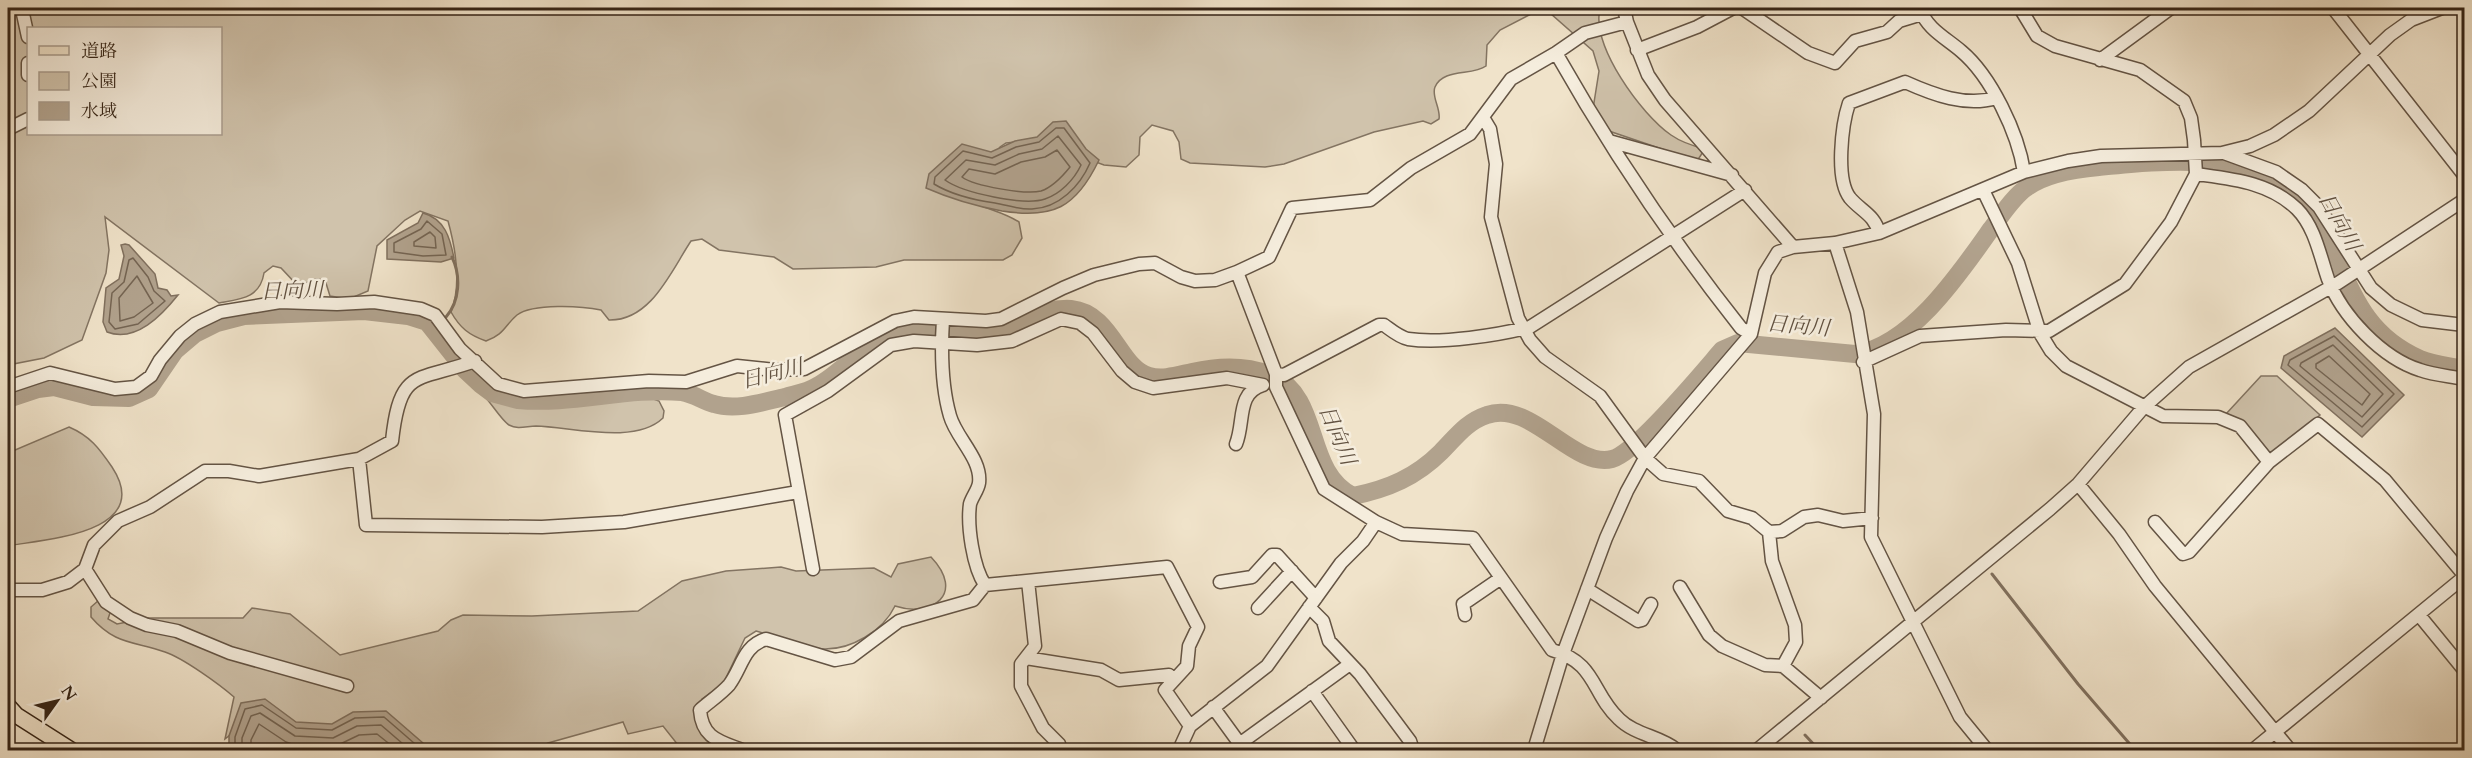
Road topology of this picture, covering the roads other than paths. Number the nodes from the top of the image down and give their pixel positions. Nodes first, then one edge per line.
1 (27, 8) edge
2 (1624, 8) edge
3 (1728, 8) edge
4 (1742, 8) edge
5 (2020, 8) edge
6 (2171, 8) edge
7 (2332, 8) edge
8 (2442, 8) edge
9 (1923, 10) edge
10 (2410, 14) edge
11 (1628, 22) junction
12 (27, 32) edge
13 (1637, 50) junction
14 (1557, 53) junction
15 (2369, 56) junction
16 (2100, 60) junction
17 (1996, 99) junction
18 (1484, 119) junction
19 (27, 120) edge
20 (8, 129) edge
21 (1609, 141) junction
22 (2223, 153) junction
23 (2194, 154) junction
24 (2024, 172) junction
25 (2196, 174) junction
26 (1732, 175) junction
27 (2464, 175) edge
28 (1745, 190) junction
29 (1983, 190) junction
30 (2464, 200) edge
31 (1879, 233) junction
32 (1670, 236) junction
33 (1835, 243) junction
34 (1793, 247) junction
35 (2356, 271) junction
36 (1237, 272) junction
37 (2335, 285) junction
38 (943, 320) junction
39 (2464, 326) edge
40 (1524, 329) junction
41 (2040, 333) junction
42 (1750, 336) junction
43 (941, 344) junction
44 (475, 361) junction
45 (1863, 363) junction
46 (1276, 374) junction
47 (2464, 379) edge
48 (1263, 385) junction
49 (8, 387) edge
50 (1276, 387) junction
51 (2144, 408) junction
52 (1236, 444) dead end
53 (1642, 455) junction
54 (359, 459) junction
55 (2269, 462) junction
56 (2078, 484) junction
57 (798, 492) junction
58 (1872, 518) junction
59 (1376, 522) junction
60 (2155, 522) dead end
61 (1769, 532) junction
62 (85, 569) junction
63 (813, 569) dead end
64 (1292, 571) junction
65 (2464, 576) edge
66 (1501, 578) junction
67 (1028, 581) junction
68 (1220, 582) dead end
69 (985, 585) junction
70 (1680, 587) dead end
71 (1587, 589) junction
72 (8, 591) edge
73 (1312, 602) junction
74 (1651, 604) dead end
75 (1258, 608) dead end
76 (1465, 615) dead end
77 (2419, 615) junction
78 (1913, 622) junction
79 (1563, 654) junction
80 (1026, 658) junction
81 (1350, 664) junction
82 (1783, 666) junction
83 (2464, 670) edge
84 (1170, 684) junction
85 (347, 686) dead end
86 (1312, 691) junction
87 (1821, 698) junction
88 (1213, 707) junction
89 (10, 715) edge
90 (1190, 726) junction
91 (2275, 733) junction
92 (71, 750) edge
93 (742, 750) edge
94 (1061, 750) edge
95 (1179, 750) edge
96 (1354, 750) edge
97 (1413, 750) edge
98 (1534, 750) edge
99 (1677, 750) edge
100 (1757, 750) edge
101 (1987, 750) edge
102 (2253, 750) edge
103 (2290, 750) edge

1 - 12 street
2 - 11 street
3 - 13 street
4 - 9 street
5 - 16 street
6 - 16 street
7 - 15 street
8 - 10 street
9 - 17 street
10 - 15 street
11 - 13 street
11 - 14 street
13 - 26 street
14 - 18 street
14 - 21 street
15 - 22 street
15 - 27 street
16 - 23 street
17 - 24 street
17 - 31 street
18 - 36 street
18 - 40 street
19 - 20 street
21 - 26 street
21 - 32 street
22 - 23 street
22 - 35 street
23 - 24 street
23 - 25 street
24 - 29 street
25 - 37 street
25 - 41 street
26 - 28 street
28 - 32 street
28 - 34 street
29 - 31 street
29 - 41 street
30 - 35 street
31 - 33 street
32 - 40 street
32 - 42 street
33 - 34 street
33 - 45 street
34 - 42 street
35 - 37 street
35 - 39 street
36 - 38 street
36 - 46 street
37 - 47 street
37 - 51 street
38 - 43 street
38 - 44 street
40 - 46 street
40 - 53 street
41 - 45 street
41 - 51 street
42 - 53 street
43 - 48 street
43 - 57 street
43 - 69 street
44 - 49 street
44 - 54 street
45 - 58 street
46 - 50 street
48 - 50 street
48 - 52 street
50 - 59 street
51 - 55 street
51 - 56 street
53 - 61 street
53 - 71 street
54 - 57 street
54 - 62 street
55 - 60 street
55 - 65 street
56 - 78 street
56 - 91 street
57 - 63 street
58 - 61 street
58 - 78 street
59 - 66 street
59 - 73 street
61 - 82 street
62 - 72 street
62 - 85 street
64 - 68 street
64 - 73 street
64 - 75 street
65 - 77 street
66 - 76 street
66 - 79 street
67 - 69 street
67 - 80 street
67 - 84 street
69 - 93 street
70 - 82 street
71 - 74 street
71 - 79 street
73 - 81 street
73 - 88 street
77 - 83 street
77 - 91 street
78 - 87 street
78 - 101 street
79 - 98 street
79 - 99 street
80 - 84 street
80 - 94 street
81 - 86 street
81 - 97 street
82 - 87 street
84 - 90 street
86 - 88 street
86 - 96 street
87 - 100 street
88 - 90 street
89 - 92 main road
90 - 95 street
91 - 102 street
91 - 103 street

